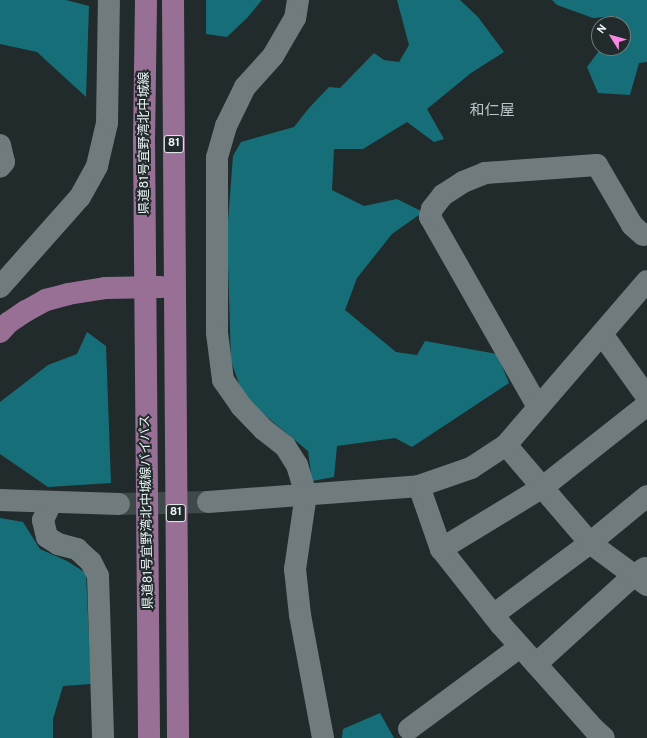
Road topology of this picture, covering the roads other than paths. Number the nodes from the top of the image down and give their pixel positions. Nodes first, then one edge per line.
1 (109, 0) edge
2 (146, 0) edge
3 (173, 0) edge
4 (298, 0) edge
5 (0, 145) edge
6 (0, 167) edge
7 (646, 235) edge
8 (647, 281) edge
9 (0, 287) edge
10 (146, 287) junction
11 (174, 287) junction
12 (0, 332) edge
13 (602, 334) junction
14 (647, 397) edge
15 (647, 405) edge
16 (538, 407) junction
17 (506, 445) junction
18 (420, 486) junction
19 (543, 487) junction
20 (306, 494) junction
21 (647, 496) edge
22 (0, 500) edge
23 (208, 502) tunnel mouth
24 (51, 503) junction
25 (119, 504) tunnel mouth
26 (590, 543) junction
27 (441, 549) junction
28 (643, 576) edge
29 (492, 615) junction
30 (520, 647) junction
31 (536, 664) junction
32 (409, 730) dead end
33 (594, 735) edge
34 (103, 738) edge
35 (149, 738) edge
36 (178, 738) edge
37 (323, 738) edge

1 - 9 street
2 - 10 main road, 県道81号宜野湾北中城線 / 81
3 - 11 main road, 81
4 - 20 street
5 - 6 street
7 - 16 street
8 - 13 street
10 - 11 main road
10 - 12 main road
10 - 35 main road, 県道81号宜野湾北中城線バイパス / 81
11 - 36 main road, 県道81号宜野湾北中城線バイパス / 81
13 - 14 street
13 - 16 street
15 - 19 street
16 - 17 street
17 - 18 street
17 - 19 street
18 - 20 street
18 - 27 street
19 - 26 street
19 - 27 street
20 - 23 street
20 - 37 street
21 - 26 street
22 - 24 street
24 - 25 street
24 - 34 street
26 - 28 street
26 - 29 street
27 - 29 street
28 - 31 street
29 - 30 street
30 - 31 street
30 - 32 street
31 - 33 street

